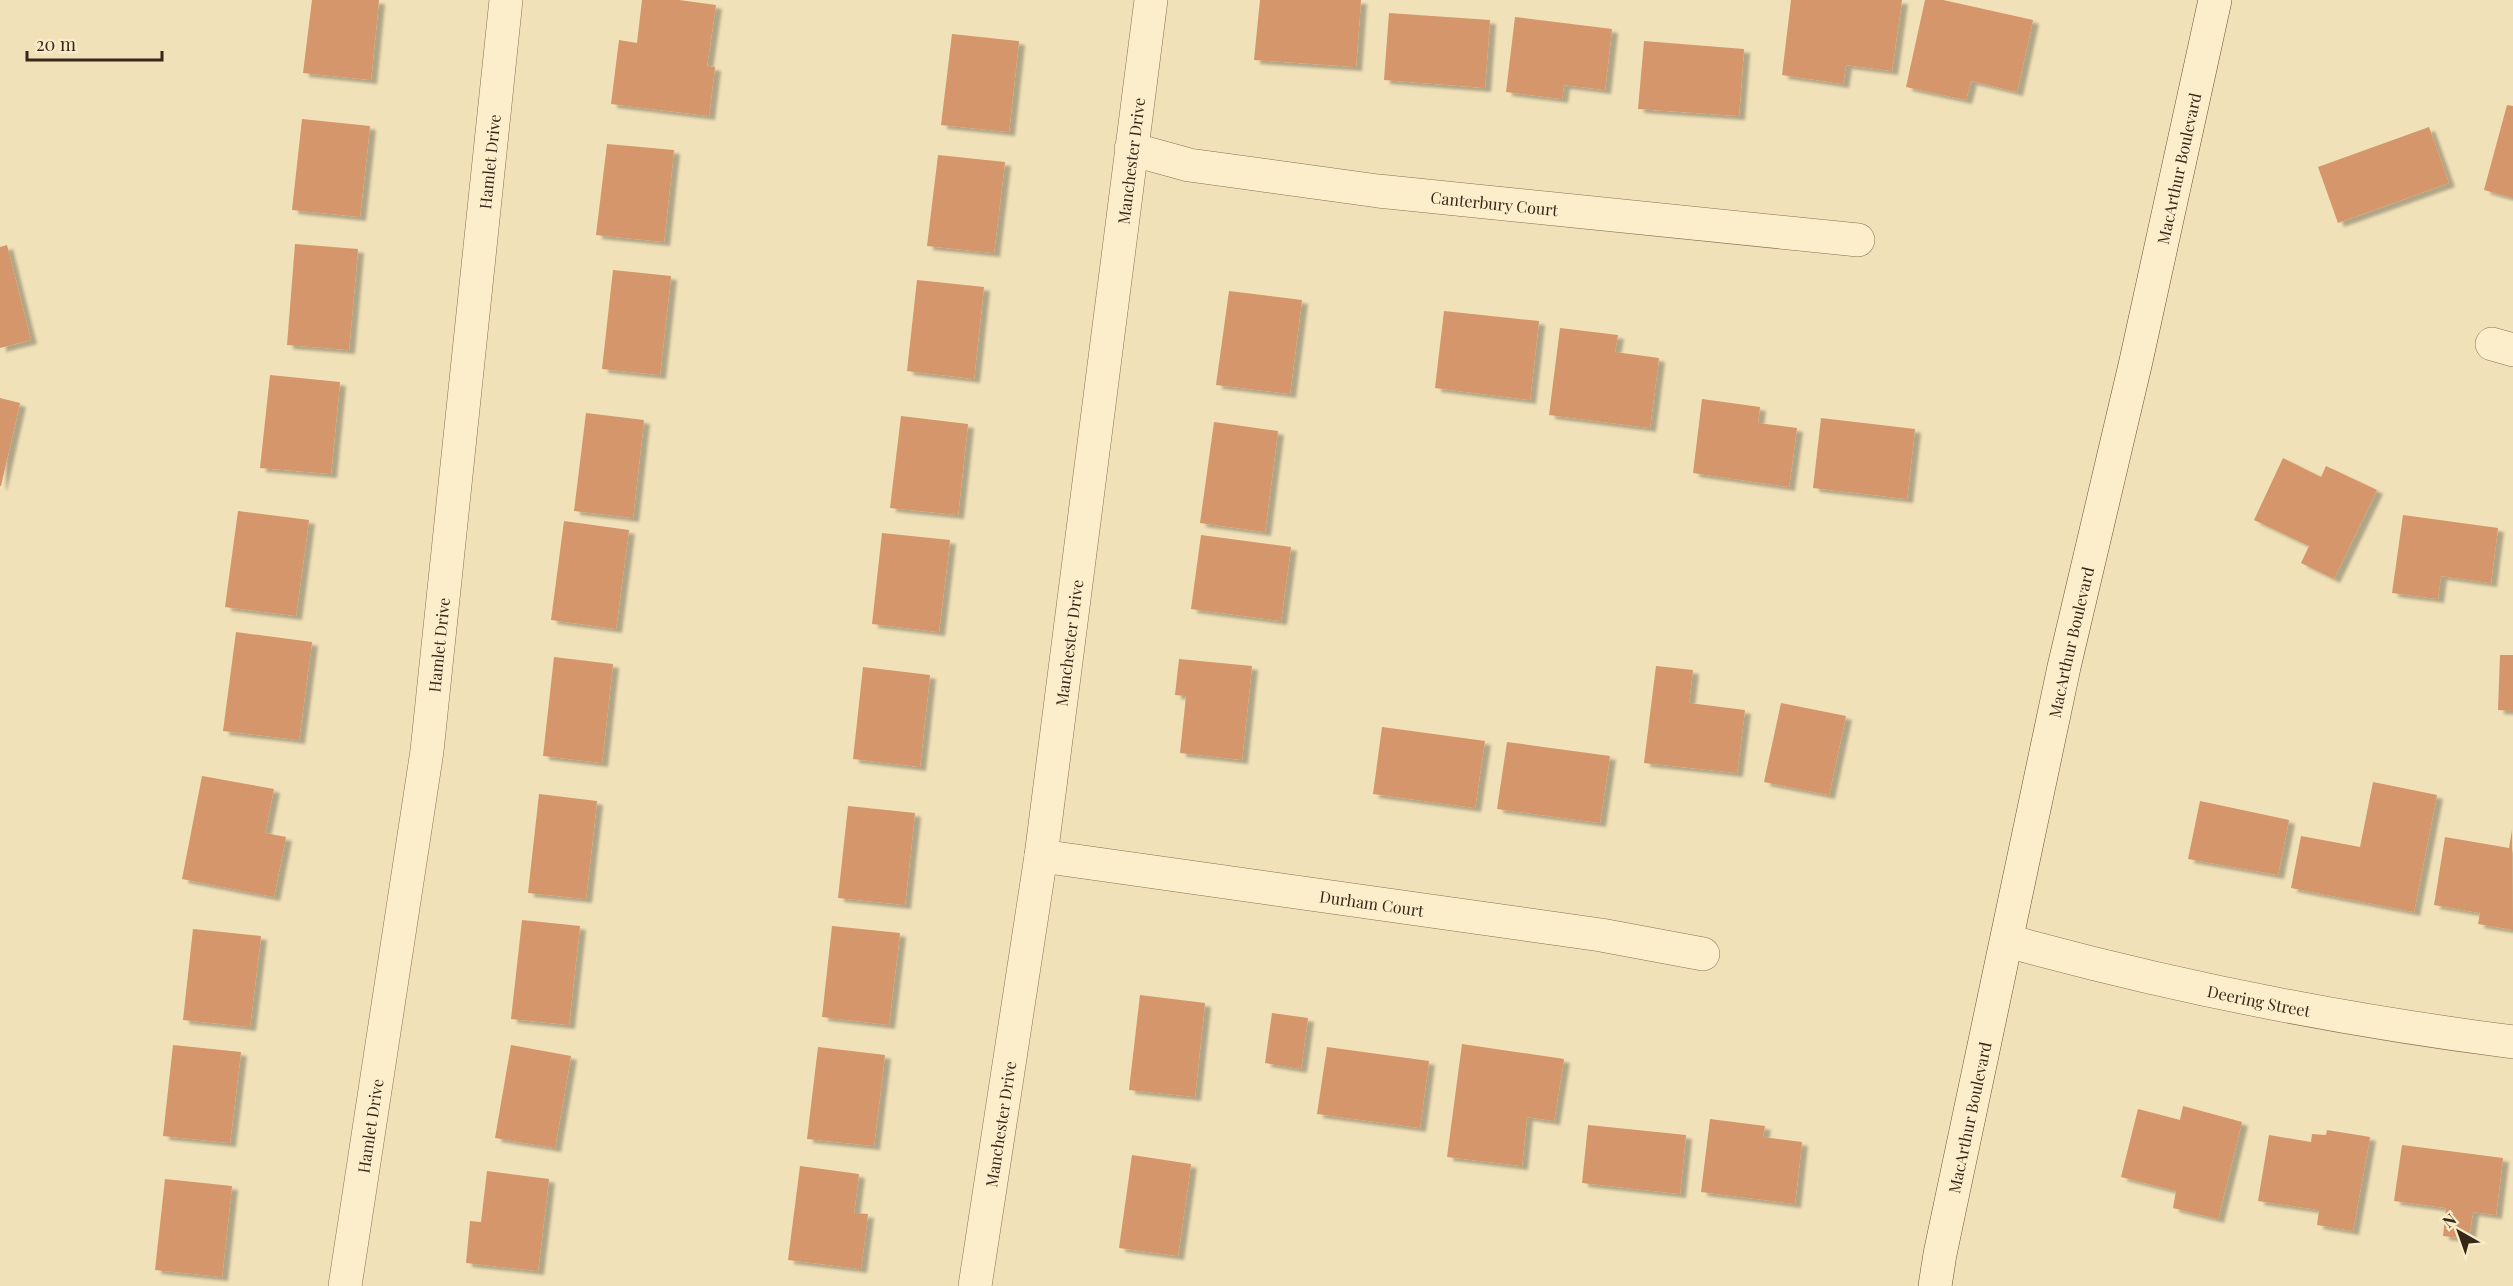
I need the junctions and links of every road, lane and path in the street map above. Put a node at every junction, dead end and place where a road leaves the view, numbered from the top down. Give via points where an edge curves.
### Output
1 (506, 0) edge
2 (1151, 0) edge
3 (2215, 0) edge
4 (1131, 148) junction
5 (1858, 240) dead end
6 (1041, 856) junction
7 (2008, 941) junction
8 (1703, 954) dead end
9 (2513, 1042) edge
10 (345, 1286) edge
11 (975, 1286) edge
12 (1935, 1286) edge

1 - 10 street, Hamlet Drive via 427,751
2 - 4 street, Manchester Drive
3 - 7 street, MacArthur Boulevard via 2064,667
4 - 5 street, Canterbury Court via 1189,165 1378,191
4 - 6 street, Manchester Drive
6 - 8 street, Durham Court via 1601,934
6 - 11 street, Manchester Drive
7 - 9 street, Deering Street via 2208,991 2413,1029
7 - 12 street, MacArthur Boulevard

